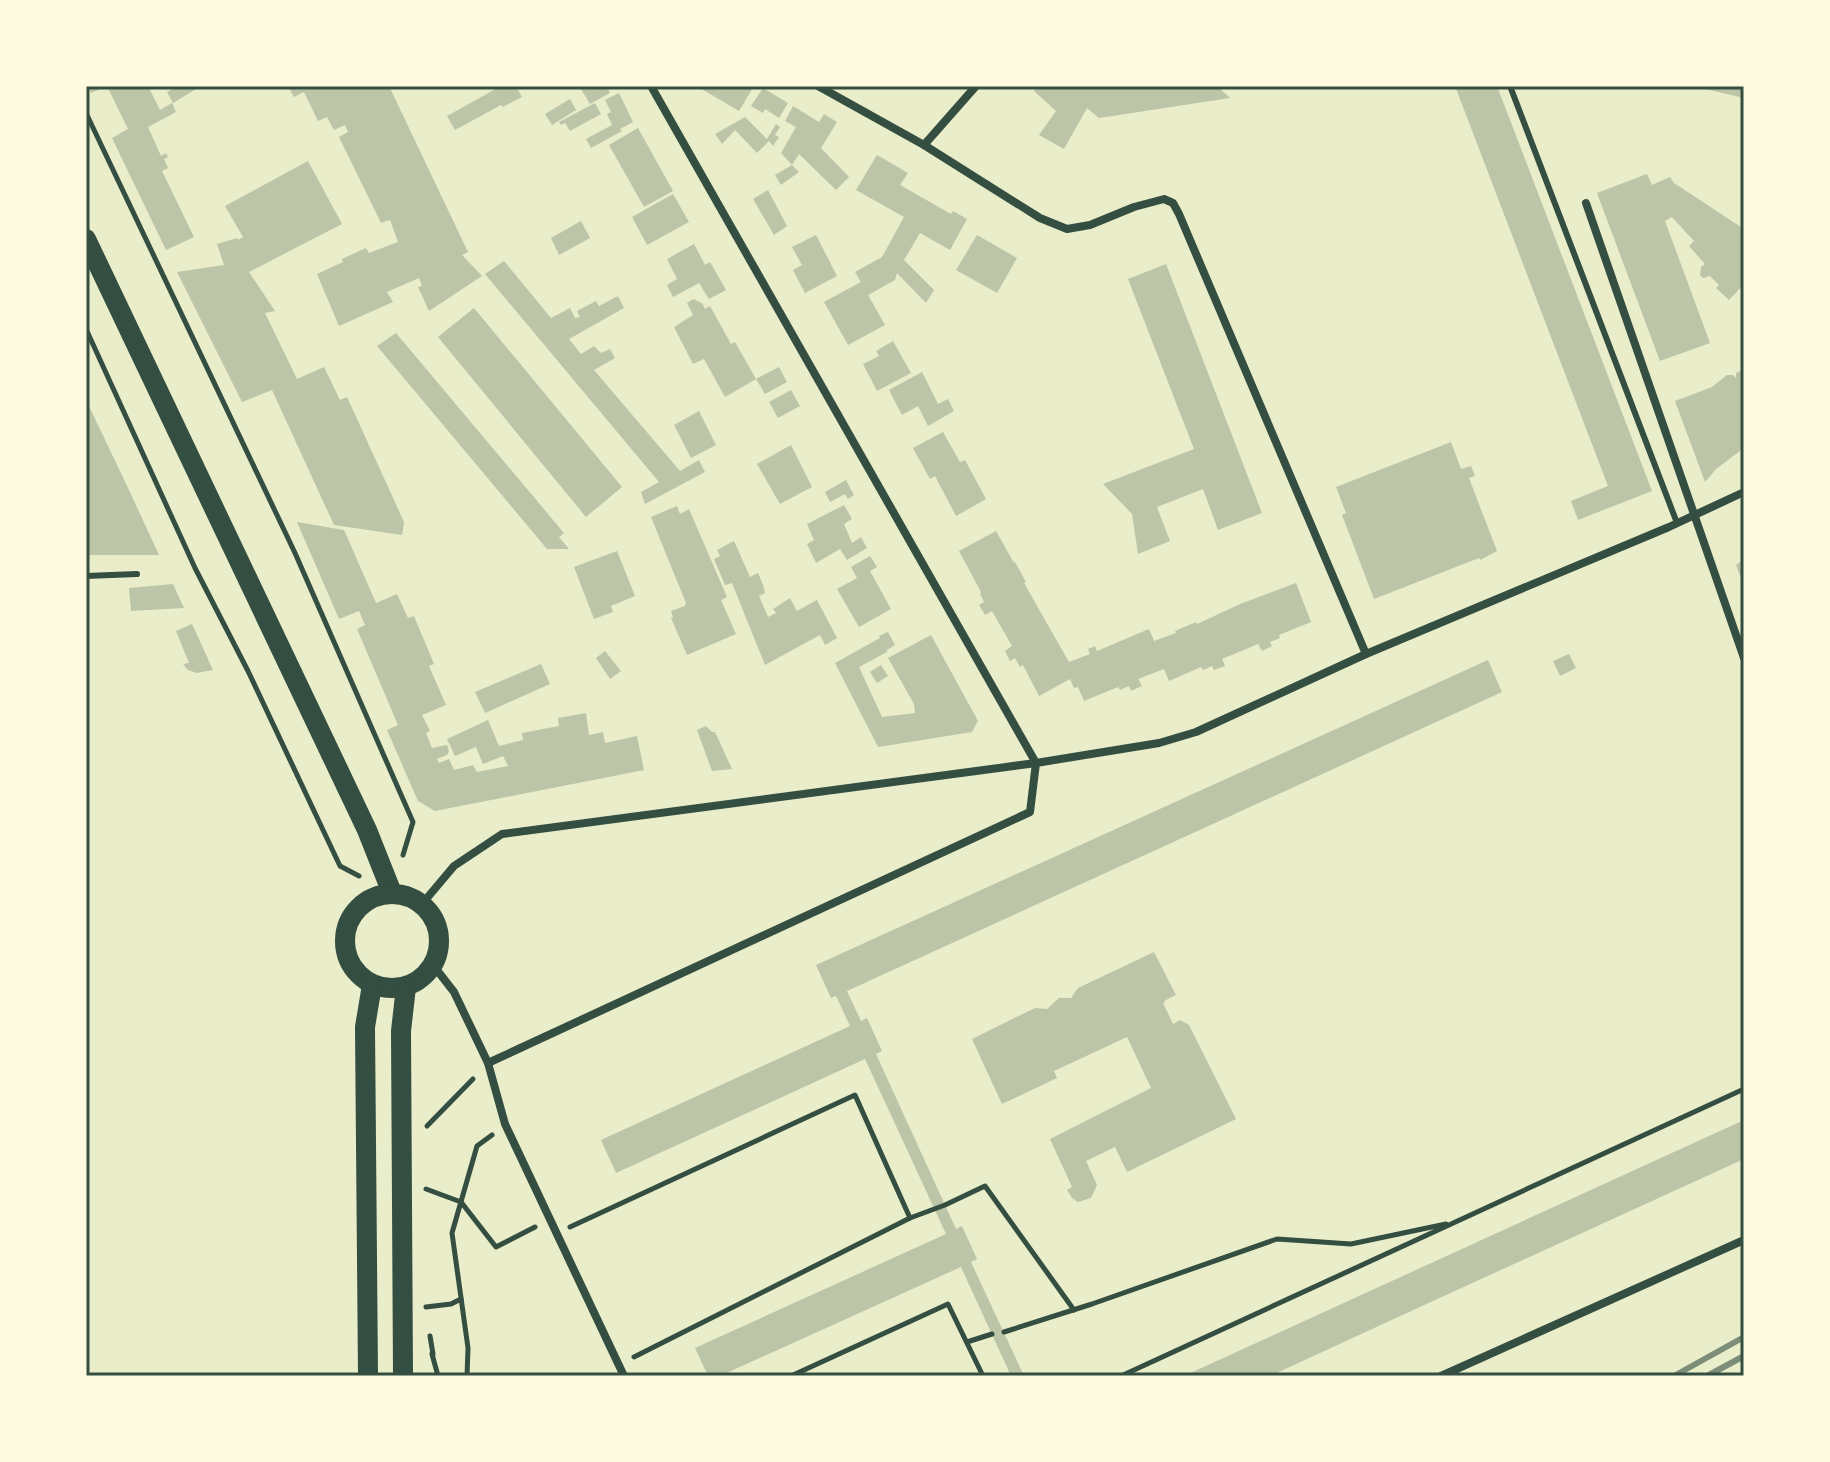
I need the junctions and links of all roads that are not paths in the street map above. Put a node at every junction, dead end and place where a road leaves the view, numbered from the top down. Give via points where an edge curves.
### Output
1 (651, 86) edge
2 (818, 86) edge
3 (976, 86) edge
4 (1510, 86) edge
5 (924, 145) junction
6 (1586, 203) dead end
7 (86, 239) edge
8 (1744, 492) edge
9 (1694, 515) junction
10 (1677, 523) junction
11 (137, 574) dead end
12 (86, 576) edge
13 (1366, 654) junction
14 (1744, 658) edge
15 (1036, 763) junction
16 (392, 893) junction
17 (422, 904) junction
18 (433, 965) junction
19 (372, 985) junction
20 (406, 987) junction
21 (488, 1063) junction
22 (1744, 1240) edge
23 (368, 1376) edge
24 (403, 1376) edge
25 (624, 1376) edge
26 (1441, 1376) edge

1 - 15 street
2 - 5 street
3 - 5 street
4 - 10 lane
5 - 13 street via 1040,218 1067,229 1164,199 1173,203
6 - 9 street
7 - 16 main road via 367,830
8 - 9 street
9 - 10 street
9 - 14 street
10 - 13 street
11 - 12 lane
13 - 15 street via 1196,732
15 - 17 street via 502,834 454,866
15 - 21 street via 1030,812
16 - 17 main road
16 - 19 main road via 362,904 346,931 349,963
17 - 18 main road via 440,939
18 - 20 main road
18 - 21 street via 454,992
19 - 20 main road
19 - 23 main road via 365,1027
20 - 24 main road via 401,1031
21 - 25 street via 505,1124
22 - 26 street

